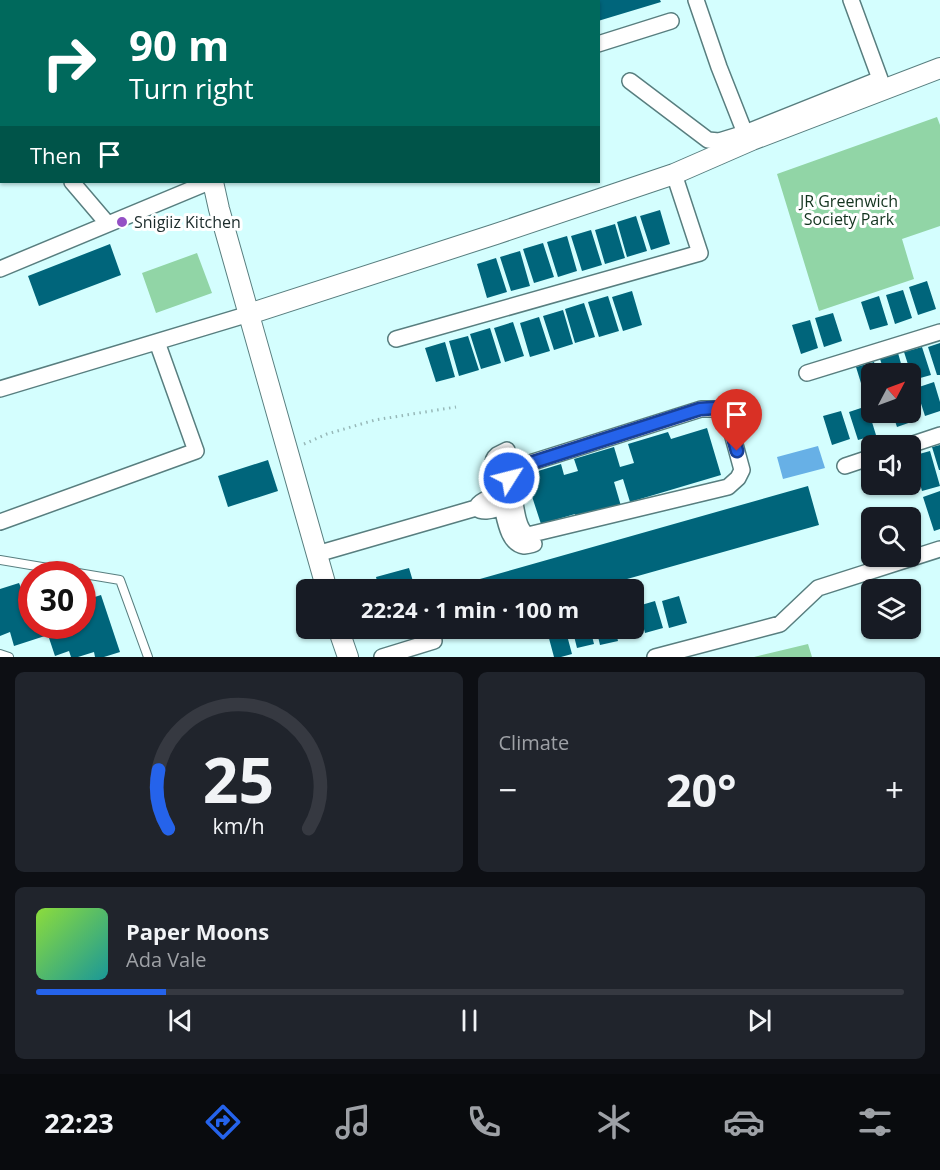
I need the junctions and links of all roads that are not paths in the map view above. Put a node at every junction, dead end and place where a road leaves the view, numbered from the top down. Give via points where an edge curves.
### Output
1 (696, 0) edge
2 (851, 0) edge
3 (671, 21) dead end
4 (600, 43) edge
5 (940, 69) edge
6 (630, 81) dead end
7 (882, 84) junction
8 (745, 132) junction
9 (674, 174) junction
10 (73, 183) edge
11 (208, 183) edge
12 (211, 183) edge
13 (108, 223) junction
14 (0, 269) edge
15 (249, 314) junction
16 (940, 332) edge
17 (396, 339) dead end
18 (157, 342) junction
19 (807, 373) dead end
20 (0, 389) edge
21 (940, 435) edge
22 (921, 442) edge
23 (507, 450) dead end
24 (861, 461) edge
25 (845, 466) dead end
26 (506, 499) junction
27 (0, 522) edge
28 (534, 544) dead end
29 (940, 549) edge
30 (317, 554) junction
31 (0, 560) edge
32 (324, 579) edge
33 (342, 639) edge
34 (434, 641) dead end
35 (0, 654) edge
36 (662, 656) edge
37 (9, 657) edge
38 (148, 657) edge
39 (348, 657) edge
40 (382, 657) edge

1 - 8 street
2 - 7 street
3 - 4 street
5 - 7 street
6 - 8 street via 708,140 719,141
7 - 8 street
7 - 9 street
9 - 15 street
9 - 17 street via 700,253
10 - 13 street
11 - 13 street
12 - 15 street
13 - 14 street
15 - 18 street
15 - 30 street
16 - 19 street
18 - 20 street
18 - 27 street via 196,451
21 - 22 street
23 - 26 street via 493,460 492,471
24 - 25 street
26 - 26 street via 510,470 700,409 715,408 727,415 742,470 728,487 528,535
26 - 28 street via 510,536 524,546
26 - 30 street via 485,512 476,508
29 - 36 street via 818,588 780,624
30 - 32 street
31 - 38 lane via 120,580
33 - 39 street
34 - 40 street
35 - 37 lane

